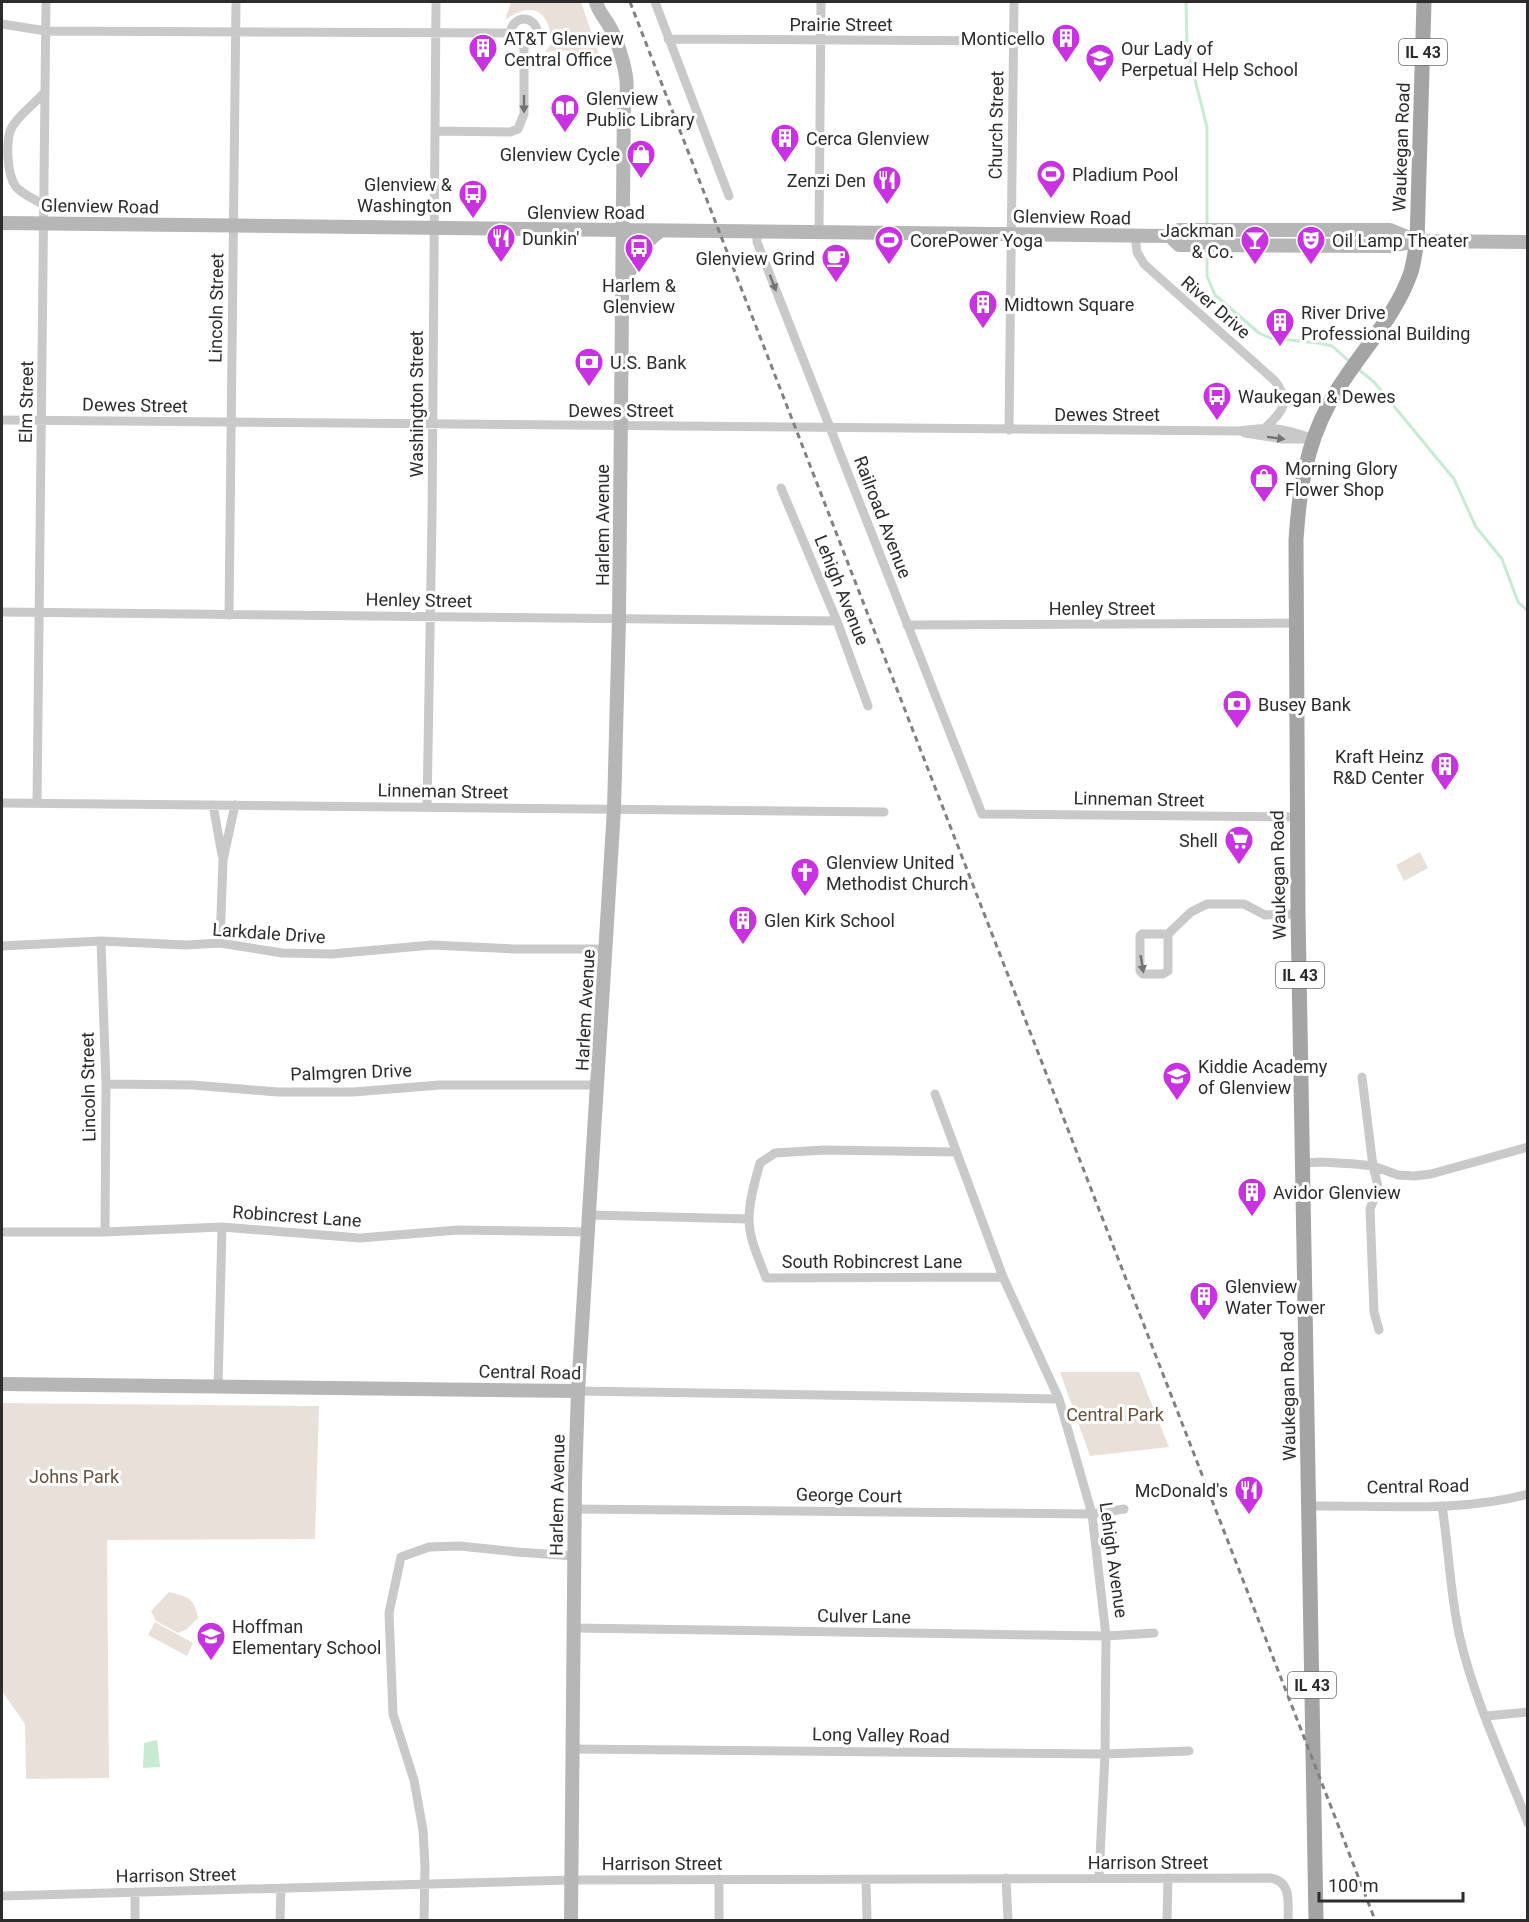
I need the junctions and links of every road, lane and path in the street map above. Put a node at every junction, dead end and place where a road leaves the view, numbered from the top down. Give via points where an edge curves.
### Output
1 (46, 2) edge
2 (236, 2) edge
3 (436, 2) edge
4 (655, 2) edge
5 (821, 2) edge
6 (1014, 2) edge
7 (1425, 2) edge
8 (598, 7) edge
9 (2, 24) edge
10 (45, 31) junction
11 (236, 32) junction
12 (511, 33) junction
13 (436, 34) junction
14 (668, 39) junction
15 (821, 40) junction
16 (1014, 40) junction
17 (524, 45) junction
18 (45, 92) junction
19 (435, 131) junction
20 (729, 196) dead end
21 (44, 205) junction
22 (2, 223) edge
23 (44, 224) junction
24 (234, 226) junction
25 (434, 229) junction
26 (622, 230) junction
27 (660, 231) junction
28 (757, 232) junction
29 (819, 232) junction
30 (1011, 234) junction
31 (1135, 236) junction
32 (1170, 236) junction
33 (1417, 241) junction
34 (1527, 242) edge
35 (622, 291) junction
36 (2, 420) edge
37 (43, 421) junction
38 (230, 423) junction
39 (433, 425) junction
40 (621, 427) junction
41 (1266, 427) junction
42 (831, 429) junction
43 (1009, 430) junction
44 (1239, 431) junction
45 (1314, 439) junction
46 (781, 488) dead end
47 (2, 612) edge
48 (39, 613) junction
49 (229, 615) junction
50 (429, 617) junction
51 (620, 619) junction
52 (837, 621) junction
53 (1297, 623) junction
54 (907, 625) junction
55 (868, 706) dead end
56 (2, 803) edge
57 (37, 803) junction
58 (213, 805) junction
59 (235, 805) junction
60 (427, 807) junction
61 (614, 809) junction
62 (884, 812) dead end
63 (982, 814) joint
64 (1297, 817) junction
65 (223, 860) junction
66 (1298, 914) junction
67 (1168, 934) junction
68 (101, 941) junction
69 (220, 943) junction
70 (2, 946) edge
71 (606, 949) junction
72 (1362, 1077) dead end
73 (106, 1084) junction
74 (598, 1085) junction
75 (935, 1094) dead end
76 (1527, 1148) edge
77 (956, 1152) junction
78 (1304, 1163) junction
79 (1374, 1166) junction
80 (590, 1215) junction
81 (749, 1220) junction
82 (222, 1227) junction
83 (2, 1232) edge
84 (105, 1232) junction
85 (589, 1232) junction
86 (1003, 1276) junction
87 (1379, 1330) dead end
88 (2, 1384) edge
89 (218, 1387) junction
90 (578, 1391) junction
91 (1059, 1399) junction
92 (1527, 1494) edge
93 (1309, 1506) junction
94 (1442, 1506) junction
95 (574, 1509) junction
96 (1124, 1509) dead end
97 (1092, 1514) junction
98 (574, 1556) junction
99 (573, 1628) junction
100 (1154, 1633) dead end
101 (1106, 1636) junction
102 (1527, 1712) edge
103 (1486, 1716) junction
104 (572, 1749) junction
105 (1189, 1751) dead end
106 (1105, 1754) junction
107 (1527, 1823) edge
108 (1006, 1878) junction
109 (1099, 1878) junction
110 (1168, 1878) junction
111 (719, 1879) junction
112 (866, 1879) junction
113 (571, 1880) junction
114 (425, 1884) junction
115 (281, 1888) junction
116 (135, 1892) junction
117 (2, 1896) edge
118 (135, 1920) edge
119 (280, 1920) edge
120 (424, 1920) edge
121 (571, 1920) edge
122 (719, 1920) edge
123 (867, 1920) edge
124 (1008, 1920) edge
125 (1167, 1920) edge
126 (1288, 1920) edge
127 (1316, 1920) edge

1 - 10 street, Elm Street
2 - 11 street, Lincoln Street
3 - 13 street, Washington Street
4 - 14 street
5 - 15 street
6 - 16 street, Church Street
7 - 33 main road, Waukegan Road / IL 43
8 - 26 main road, Harlem Avenue via 599,25 624,100
9 - 10 street
10 - 11 street
10 - 18 street, Elm Street
11 - 13 street
11 - 24 street, Lincoln Street
12 - 13 street
12 - 17 street via 514,40
12 - 17 street via 516,22 532,22 536,36 532,43
13 - 19 street, Washington Street
14 - 15 street, Prairie Street
14 - 20 street
15 - 16 street, Prairie Street
15 - 29 street
16 - 30 street, Church Street
17 -> 19 street via 524,114 518,129
18 - 21 street, Elm Street
18 - 21 street via 12,126 8,139 9,169 16,187
19 - 25 street, Washington Street
21 - 23 street, Elm Street
22 - 23 main road, Glenview Road
23 - 24 main road, Glenview Road
23 - 37 street, Elm Street
24 - 25 main road, Glenview Road
24 - 38 street, Lincoln Street
25 - 26 main road, Glenview Road
25 - 39 street, Washington Street
26 - 27 main road, Glenview Road
26 - 35 main road, Harlem Avenue
27 - 28 main road, Glenview Road
27 - 35 main road via 639,251
28 - 29 main road, Glenview Road
28 -> 42 street, Railroad Avenue via 757,242
29 - 30 main road, Glenview Road
30 - 31 main road, Glenview Road
30 - 43 street, Church Street
31 - 32 main road, Glenview Road
31 - 41 street, River Drive via 1143,264 1283,392 1283,406
32 - 33 main road, Glenview Road via 1179,244 1227,246 1389,246
32 - 33 main road, Glenview Road via 1179,230 1390,230
33 - 34 main road, Glenview Road
33 - 45 main road, Waukegan Road / IL 43 via 1410,273 1390,314 1348,372
35 - 40 main road, Harlem Avenue
36 - 37 street, Dewes Street
37 - 38 street, Dewes Street
37 - 48 street, Elm Street
38 - 39 street, Dewes Street
38 - 49 street, Lincoln Street
39 - 40 street, Dewes Street
39 - 50 street, Washington Street
40 - 42 street, Dewes Street
40 - 51 main road, Harlem Avenue
41 - 44 street, Dewes Street
41 - 45 street, Dewes Street
42 - 43 street, Dewes Street
42 - 54 street, Railroad Avenue
43 - 44 street, Dewes Street
44 -> 45 street, Dewes Street via 1290,440
45 - 53 main road, Waukegan Road / IL 43 via 1299,498
46 - 52 street, Lehigh Avenue
47 - 48 street, Henley Street
48 - 49 street, Henley Street
48 - 57 street, Elm Street
49 - 50 street, Henley Street
50 - 51 street, Henley Street
50 - 60 street, Washington Street
51 - 52 street, Henley Street
51 - 61 main road, Harlem Avenue
52 - 55 street, Lehigh Avenue
53 - 54 street, Henley Street
53 - 64 main road, Waukegan Road / IL 43
54 - 63 street, Railroad Avenue
56 - 57 street, Linneman Street
57 - 58 street, Linneman Street
58 - 59 street, Linneman Street
58 - 65 street
59 - 60 street, Linneman Street
59 - 65 street
60 - 61 street, Linneman Street
61 - 62 street, Linneman Street
61 - 71 main road, Harlem Avenue
63 - 64 street, Linneman Street
64 - 66 main road, Waukegan Road / IL 43
65 - 69 street
66 - 67 street via 1265,915 1244,904 1207,904 1191,912
66 - 78 main road, Waukegan Road / IL 43
67 -> 67 street via 1140,936 1143,974 1168,971
68 - 69 street, Larkdale Drive
68 - 70 street, Larkdale Drive
68 - 73 street, Lincoln Street
69 - 71 street, Larkdale Drive via 282,953 332,954 432,945
71 - 74 main road, Harlem Avenue
72 - 79 street
73 - 74 street, Palmgren Drive via 192,1084 299,1092 440,1085
73 - 84 street, Lincoln Street
74 - 80 main road, Harlem Avenue
75 - 77 street, Lehigh Avenue
76 - 79 street via 1414,1176
77 - 81 street via 775,1153 760,1163
77 - 86 street, Lehigh Avenue
78 - 79 street
78 - 93 main road, Waukegan Road / IL 43
79 - 87 street via 1378,1189 1370,1209 1374,1312
80 - 81 street
80 - 85 main road, Harlem Avenue
81 - 86 street, South Robincrest Lane via 766,1278
82 - 84 street, Robincrest Lane
82 - 85 street, Robincrest Lane via 360,1238 458,1230
82 - 89 street
83 - 84 street, Robincrest Lane
85 - 90 main road, Harlem Avenue
86 - 91 street, Lehigh Avenue
88 - 89 main road, Central Road
89 - 90 main road, Central Road
90 - 91 street, Central Road
90 - 95 main road, Harlem Avenue
91 - 97 street, Lehigh Avenue
92 - 94 street, Central Road
93 - 94 street, Central Road
93 - 127 main road, Waukegan Road / IL 43
94 - 103 street via 1460,1638
95 - 97 street, George Court
95 - 98 main road, Harlem Avenue
96 - 97 street, George Court
97 - 101 street, Lehigh Avenue
98 - 99 main road, Harlem Avenue
98 - 114 street via 460,1546 429,1547 401,1557 389,1613 393,1714 414,1780 423,1830
99 - 101 street, Culver Lane
99 - 104 main road, Harlem Avenue
100 - 101 street, Culver Lane
101 - 106 street, Lehigh Avenue
102 - 103 street
103 - 107 street
104 - 106 street, Long Valley Road
104 - 113 main road, Harlem Avenue
105 - 106 street, Long Valley Road
106 - 109 street, Lehigh Avenue
108 - 109 street, Harrison Street
108 - 112 street, Harrison Street
108 - 124 street
109 - 110 street, Harrison Street
110 - 125 street
110 - 126 street, Harrison Street via 1278,1879 1286,1888
111 - 112 street, Harrison Street
111 - 113 street, Harrison Street
111 - 122 street
112 - 123 street
113 - 114 street, Harrison Street
113 - 121 main road, Harlem Avenue
114 - 115 street, Harrison Street
114 - 120 street
115 - 116 street, Harrison Street
115 - 119 street
116 - 117 street, Harrison Street
116 - 118 street

